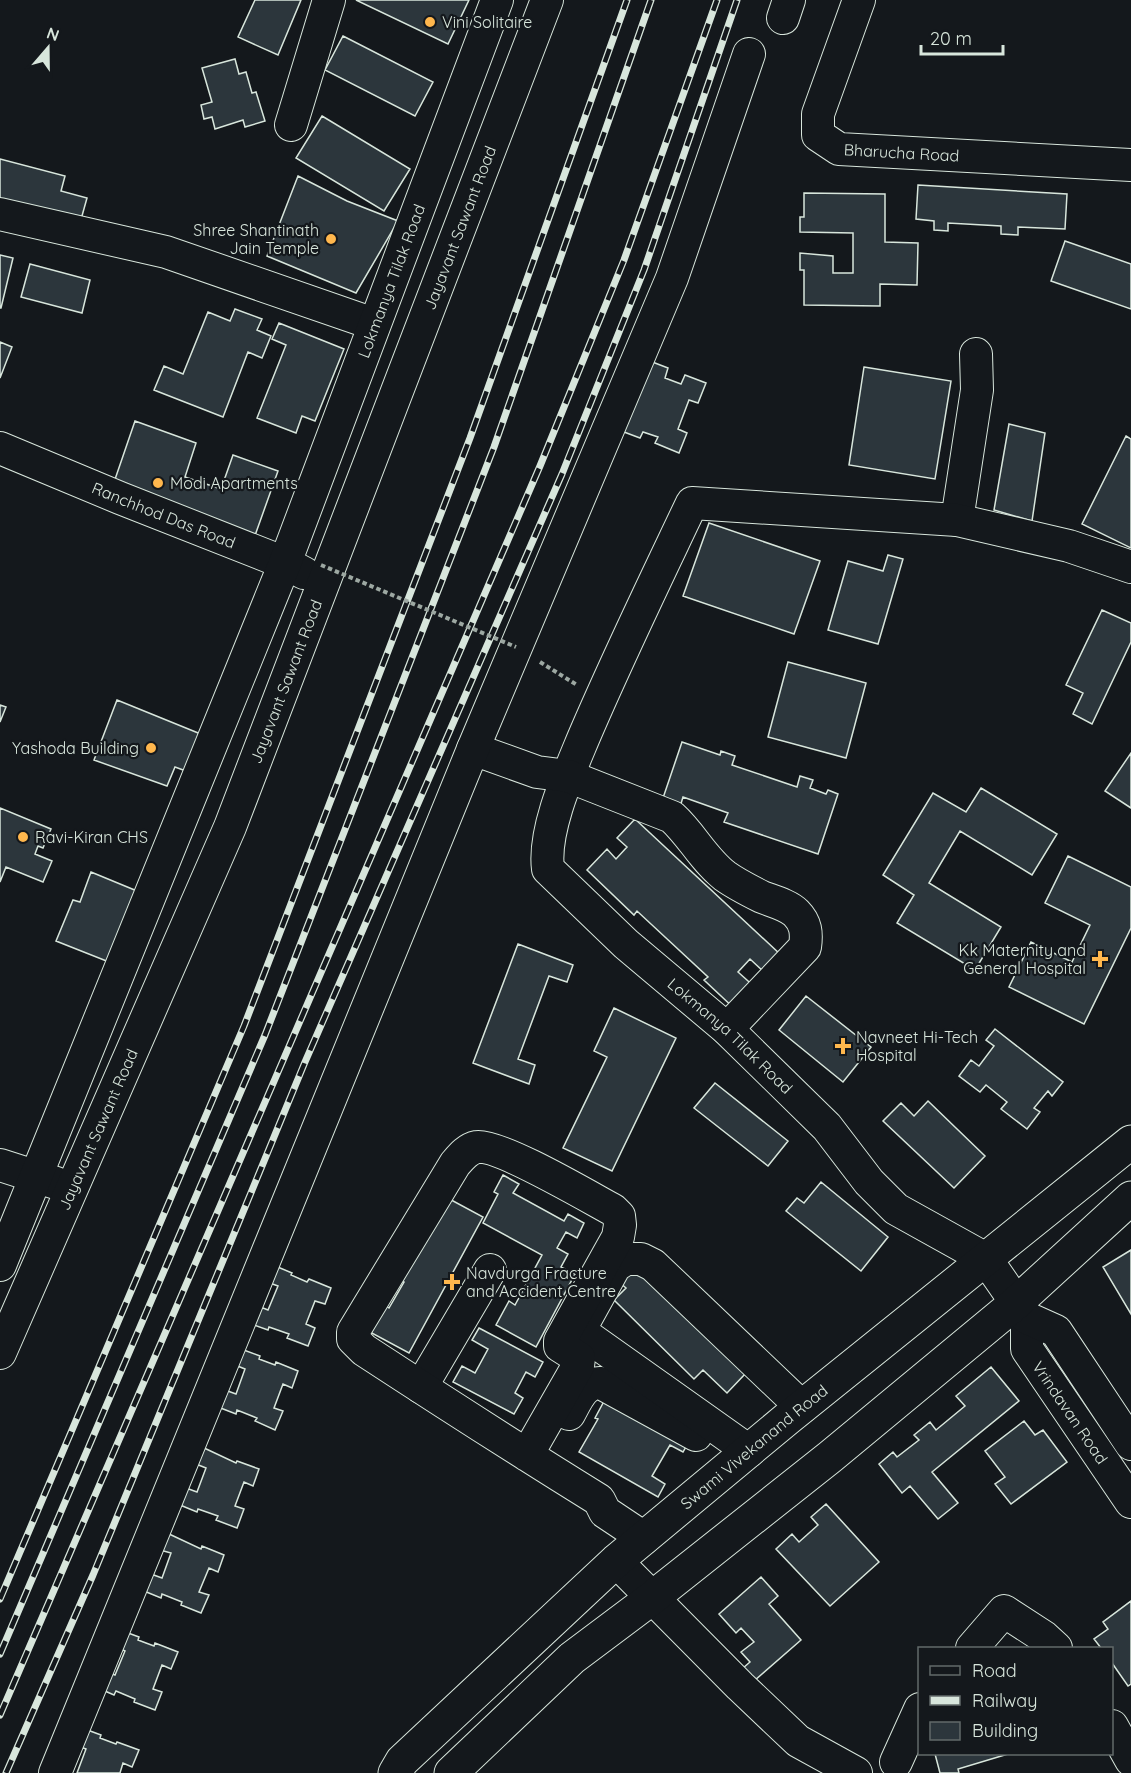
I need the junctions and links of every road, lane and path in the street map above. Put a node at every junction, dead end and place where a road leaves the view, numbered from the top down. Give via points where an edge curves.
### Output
1 (329, 0) edge
2 (496, 0) edge
3 (547, 0) edge
4 (859, 0) edge
5 (749, 54) dead end
6 (291, 125) dead end
7 (1131, 165) edge
8 (0, 214) edge
9 (374, 324) junction
10 (976, 354) dead end
11 (0, 448) edge
12 (957, 520) junction
13 (285, 563) junction
14 (1131, 567) edge
15 (321, 578) junction
16 (526, 653) junction
17 (581, 687) dead end
18 (473, 749) junction
19 (568, 776) junction
20 (727, 1029) junction
21 (1131, 1142) edge
22 (0, 1165) edge
23 (36, 1177) junction
24 (72, 1189) junction
25 (1131, 1198) edge
26 (986, 1259) junction
27 (0, 1265) edge
28 (490, 1270) dead end
29 (9, 1306) edge
30 (1022, 1311) junction
31 (0, 1353) edge
32 (422, 1388) junction
33 (802, 1407) junction
34 (1131, 1444) edge
35 (744, 1455) junction
36 (534, 1460) junction
37 (1131, 1502) edge
38 (651, 1532) junction
39 (616, 1561) junction
40 (652, 1598) junction
41 (973, 1647) edge
42 (1055, 1647) edge
43 (918, 1714) edge
44 (897, 1762) dead end
45 (55, 1773) edge
46 (395, 1773) edge
47 (451, 1773) edge
48 (856, 1773) edge

1 - 6 street
2 - 9 street, Lokmanya Tilak Road
3 - 15 street, Jayavant Sawant Road
4 - 7 street, Bharucha Road via 818,114 818,135 839,149
5 - 16 street via 672,278
8 - 9 street via 166,252
9 - 13 street, Lokmanya Tilak Road
10 - 12 street via 977,390
11 - 13 street, Ranchhod Das Road
12 - 14 street via 1069,546
12 - 19 street, Lokmanya Tilak Road via 692,503 604,689
13 - 15 street, Ranchhod Das Road
13 - 23 street
15 - 16 path, bridge
15 - 24 street, Jayavant Sawant Road via 230,827
16 - 17 path
16 - 18 street
18 - 19 street via 537,772
18 - 45 street
19 - 20 street, Lokmanya Tilak Road via 549,837 548,869 626,944
19 - 20 street via 672,818 725,876 794,911 804,924 806,947
20 - 26 street, Lokmanya Tilak Road via 827,1127 869,1182 896,1209
21 - 26 main road, Swami Vivekanand Road
22 - 23 street
23 - 24 street
23 - 27 street
24 - 29 street, Jayavant Sawant Road
25 - 30 main road
26 - 30 street
26 - 33 main road, Swami Vivekanand Road
28 - 32 street
29 - 31 street, Jayavant Sawant Road
30 - 34 street via 1056,1331
30 - 37 street, Vrindavan Road via 1027,1349
30 - 40 main road
32 - 36 street
32 - 36 street via 357,1344 353,1332 463,1155 475,1148 494,1150 613,1210 619,1216 618,1237 560,1341 560,1346 579,1358 578,1366
33 - 35 main road, Swami Vivekanand Road
33 - 35 street via 652,1265 641,1259 626,1259 615,1266 584,1322 584,1334
35 - 36 street via 593,1382 584,1388
35 - 38 main road, Swami Vivekanand Road
36 - 38 street via 599,1500 605,1512
38 - 39 main road, Swami Vivekanand Road
39 - 40 street
39 - 46 main road, Swami Vivekanand Road via 402,1761
40 - 47 main road via 572,1658
40 - 48 street via 798,1741
41 - 42 street via 1004,1611
43 - 44 street

